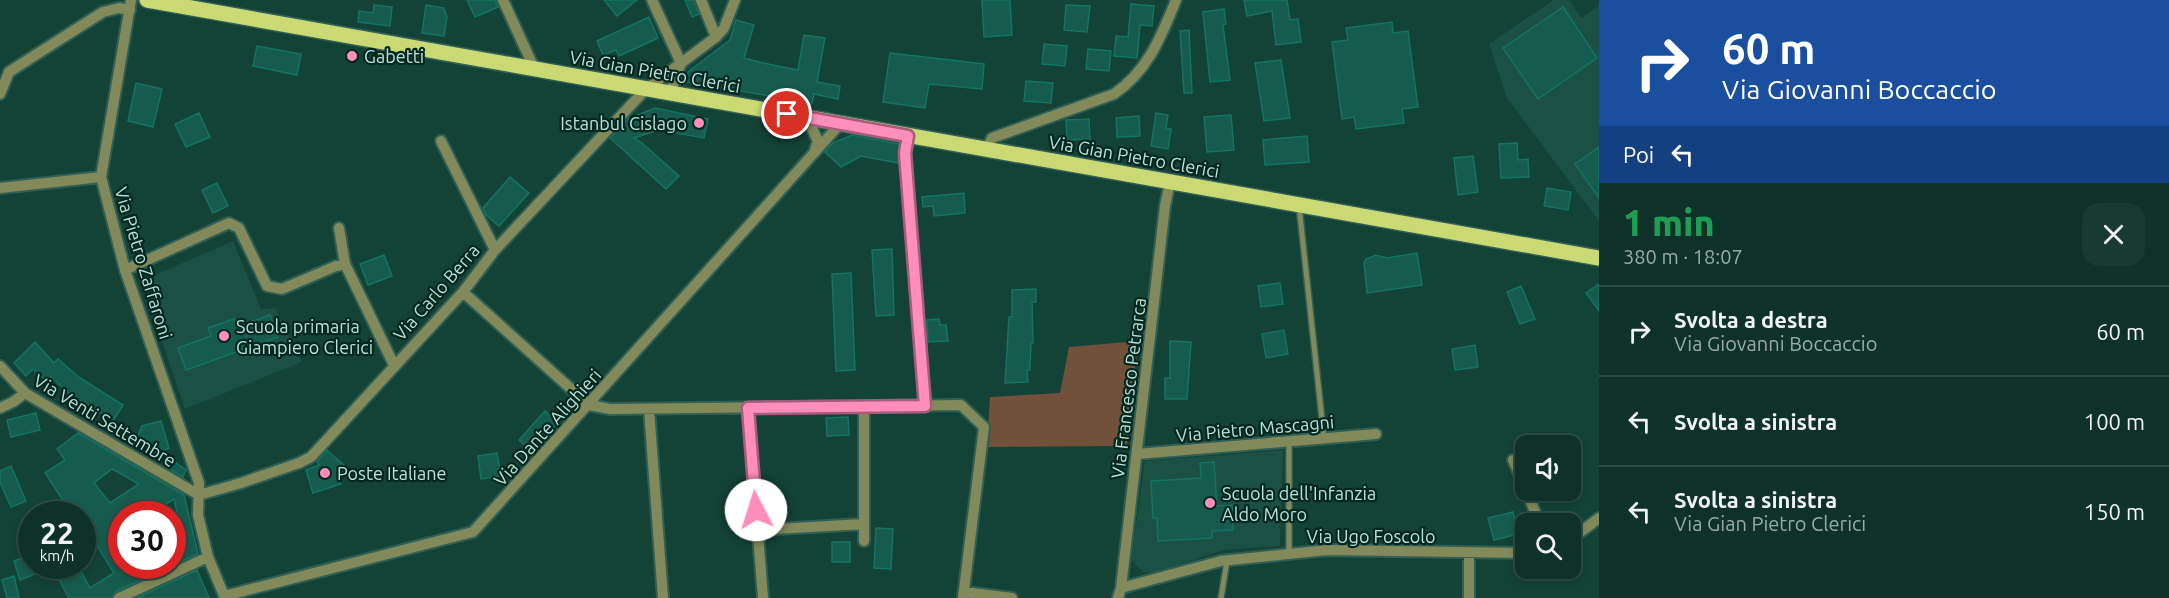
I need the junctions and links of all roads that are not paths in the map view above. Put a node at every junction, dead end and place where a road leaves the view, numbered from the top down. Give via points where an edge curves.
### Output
1 (147, 0) edge
2 (503, 0) edge
3 (652, 0) edge
4 (700, 0) edge
5 (735, 0) edge
6 (1176, 0) edge
7 (130, 5) edge
8 (716, 37) junction
9 (681, 63) junction
10 (535, 70) junction
11 (645, 90) junction
12 (0, 94) edge
13 (670, 94) junction
14 (807, 118) junction
15 (840, 124) junction
16 (908, 136) junction
17 (441, 141) dead end
18 (987, 149) junction
19 (815, 150) junction
20 (101, 177) junction
21 (1170, 182) junction
22 (0, 188) edge
23 (1299, 204) junction
24 (339, 228) dead end
25 (495, 250) junction
26 (1599, 258) edge
27 (345, 264) junction
28 (125, 270) junction
29 (463, 292) junction
30 (394, 365) junction
31 (0, 366) edge
32 (25, 393) junction
33 (589, 405) junction
34 (864, 406) junction
35 (925, 406) junction
36 (0, 408) edge
37 (748, 408) junction
38 (649, 409) junction
39 (1376, 434) dead end
40 (1324, 439) junction
41 (1289, 442) junction
42 (1137, 454) junction
43 (199, 495) junction
44 (1599, 518) edge
45 (864, 524) junction
46 (758, 530) junction
47 (1581, 532) edge
48 (864, 542) dead end
49 (1289, 554) junction
50 (1469, 554) junction
51 (1515, 554) edge
52 (208, 557) junction
53 (1227, 560) junction
54 (1120, 593) edge
55 (963, 595) edge
56 (224, 597) edge
57 (119, 598) edge
58 (663, 598) edge
59 (763, 598) edge
60 (1012, 598) edge
61 (1221, 598) edge
62 (1470, 598) edge

1 - 10 main road, Via Gian Pietro Clerici
2 - 10 street
3 - 9 street
4 - 8 street
5 - 8 street via 724,28
6 - 18 street via 1157,44 1129,84 1114,94 992,138
7 - 12 street via 103,12 9,72
7 - 20 street, Via Pietro Zaffaroni
8 - 9 street, Via Carlo Berra
9 - 11 street, Via Carlo Berra
9 - 13 street
10 - 11 main road, Via Gian Pietro Clerici
11 - 13 main road, Via Gian Pietro Clerici
11 - 25 street, Via Carlo Berra
13 - 14 main road, Via Gian Pietro Clerici
14 - 15 main road, Via Gian Pietro Clerici
14 - 19 street via 818,141
15 - 16 main road, Via Gian Pietro Clerici
15 - 19 street, Via Dante Alighieri
16 - 18 main road, Via Gian Pietro Clerici
16 - 35 street via 905,153
17 - 25 street
18 - 21 main road, Via Gian Pietro Clerici
19 - 33 street, Via Dante Alighieri
20 - 22 street
20 - 28 street, Via Pietro Zaffaroni
21 - 23 main road, Via Gian Pietro Clerici
21 - 42 street, Via Francesco Petrarca
23 - 26 main road, Via Gian Pietro Clerici
23 - 40 lane
24 - 27 street
25 - 29 street, Via Carlo Berra
27 - 28 street via 282,288 267,286 239,228 229,223
27 - 30 street
28 - 43 street, Via Pietro Zaffaroni via 200,483
29 - 30 street, Via Carlo Berra
29 - 33 street
30 - 43 street, Via Carlo Berra via 311,457
31 - 32 street, Via Venti Settembre
32 - 36 street
32 - 43 street, Via Venti Settembre
33 - 38 street
33 - 56 street, Via Dante Alighieri via 473,532
34 - 35 street
34 - 37 street
34 - 45 street
35 - 55 street via 961,405 984,428
37 - 38 street
37 - 46 street
38 - 58 street
39 - 40 street, Via Pietro Mascagni
40 - 41 street, Via Pietro Mascagni
41 - 42 street, Via Pietro Mascagni
41 - 49 lane, Via Ugo Foscolo
42 - 54 street, Via Francesco Petrarca
43 - 52 street, Via Pietro Zaffaroni via 198,515
44 - 47 street
45 - 46 street
45 - 48 street
46 - 59 street
49 - 50 street, Via Ugo Foscolo via 1328,550
49 - 53 street, Via Ugo Foscolo
50 - 51 street, Via Ugo Foscolo
50 - 62 street
52 - 56 street, Via Pietro Zaffaroni
52 - 57 street
53 - 54 street, Via Ugo Foscolo
53 - 61 lane
55 - 60 street

